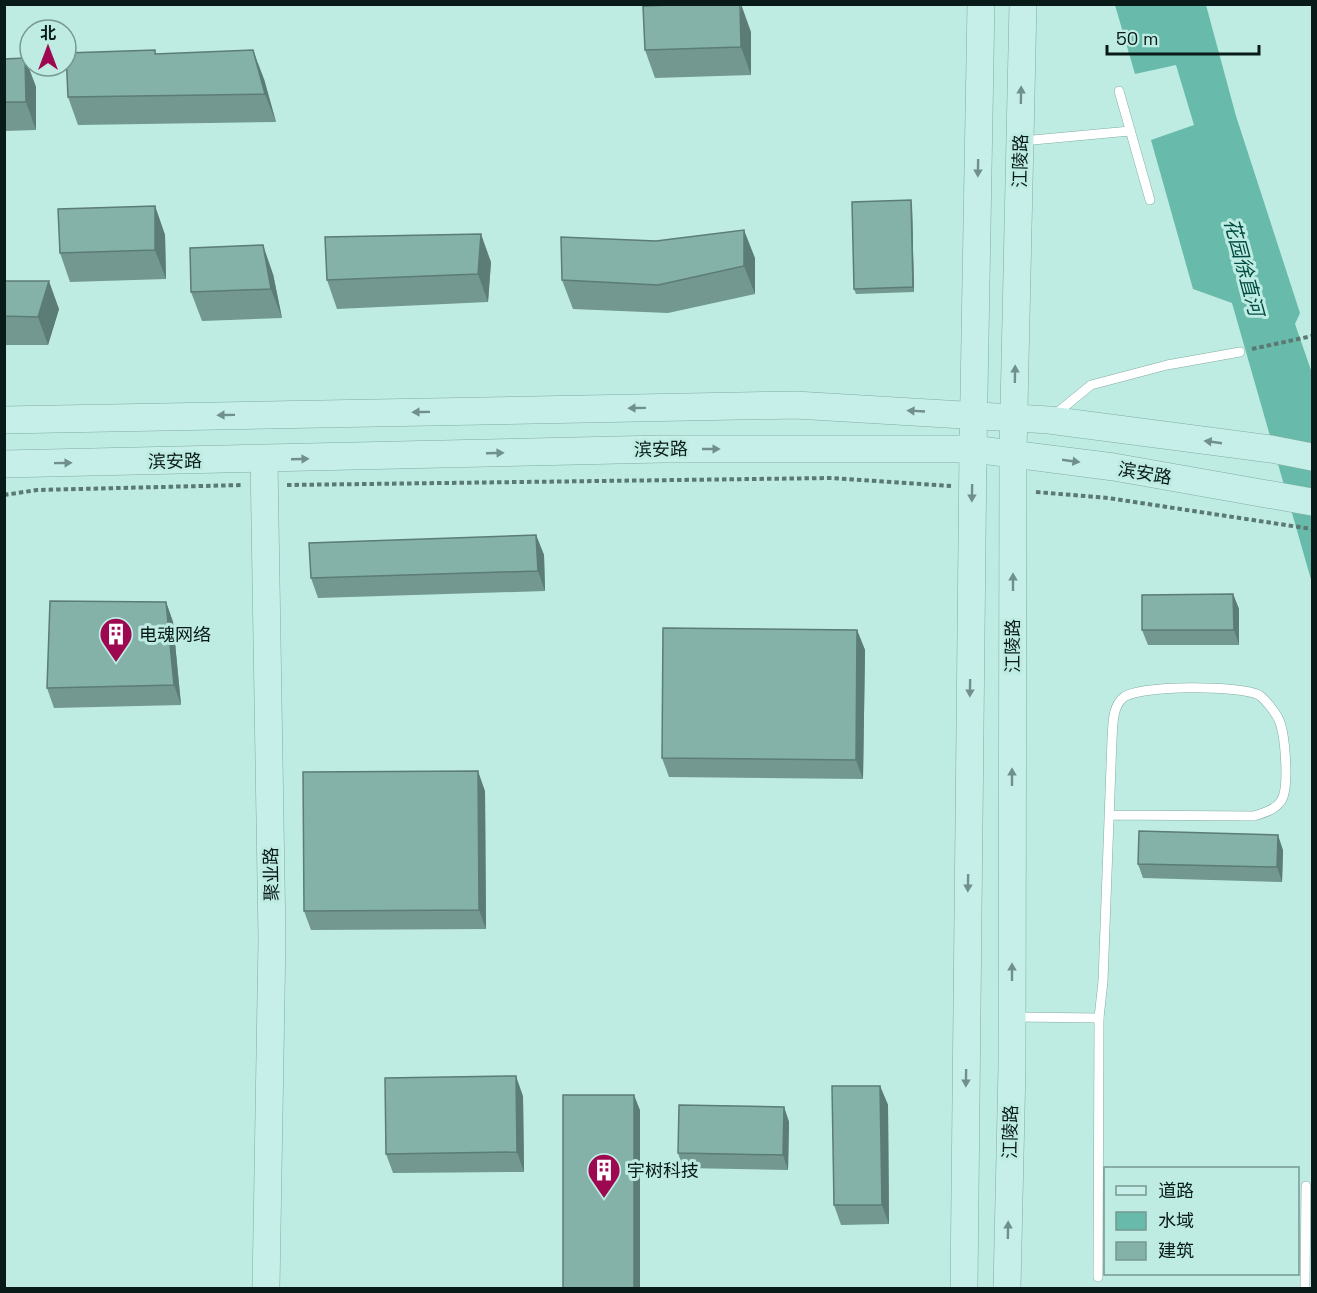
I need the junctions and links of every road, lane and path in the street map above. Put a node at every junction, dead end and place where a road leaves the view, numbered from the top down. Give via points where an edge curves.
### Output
1 (981, 4) edge
2 (1023, 4) edge
3 (1119, 91) dead end
4 (1130, 130) junction
5 (1020, 142) junction
6 (1150, 200) dead end
7 (1312, 336) edge
8 (1240, 351) joint
9 (974, 414) junction
10 (1014, 417) junction
11 (4, 420) edge
12 (1049, 420) junction
13 (972, 449) junction
14 (1013, 453) junction
15 (1312, 457) edge
16 (4, 464) edge
17 (264, 472) junction
18 (972, 488) junction
19 (1013, 490) junction
20 (4, 495) edge
21 (1312, 502) edge
22 (1312, 529) edge
23 (1109, 815) junction
24 (1012, 1017) junction
25 (1099, 1018) junction
26 (1306, 1186) dead end
27 (1098, 1278) dead end
28 (266, 1288) edge
29 (964, 1288) edge
30 (1006, 1288) edge
31 (1305, 1288) edge

1 -> 9 main road
5 -> 2 main road, 江陵路
3 - 4 lane
4 - 5 lane
4 - 6 lane
10 -> 5 main road, 江陵路
7 - 8 path
8 - 12 lane via 1091,385
9 - 10 main road
9 -> 11 main road via 795,405
9 - 13 main road
10 - 12 main road
10 - 14 main road, 江陵路
15 -> 12 main road
13 - 14 main road, 滨安路
17 -> 13 main road, 滨安路 via 662,449
13 - 18 main road
14 - 19 main road, 江陵路
14 -> 21 main road, 滨安路
16 -> 17 main road, 滨安路
17 - 18 path via 832,478
17 - 20 path
17 - 28 main road, 聚业路 via 272,939
18 -> 29 main road
19 - 22 path via 1108,498
24 -> 19 main road, 江陵路
23 - 23 lane via 1254,816 1270,811 1281,801 1287,779 1280,720 1260,696 1244,689 1144,689 1124,697 1115,709
23 - 25 lane
24 - 25 lane
30 -> 24 main road, 江陵路
25 - 27 lane
26 - 31 lane

